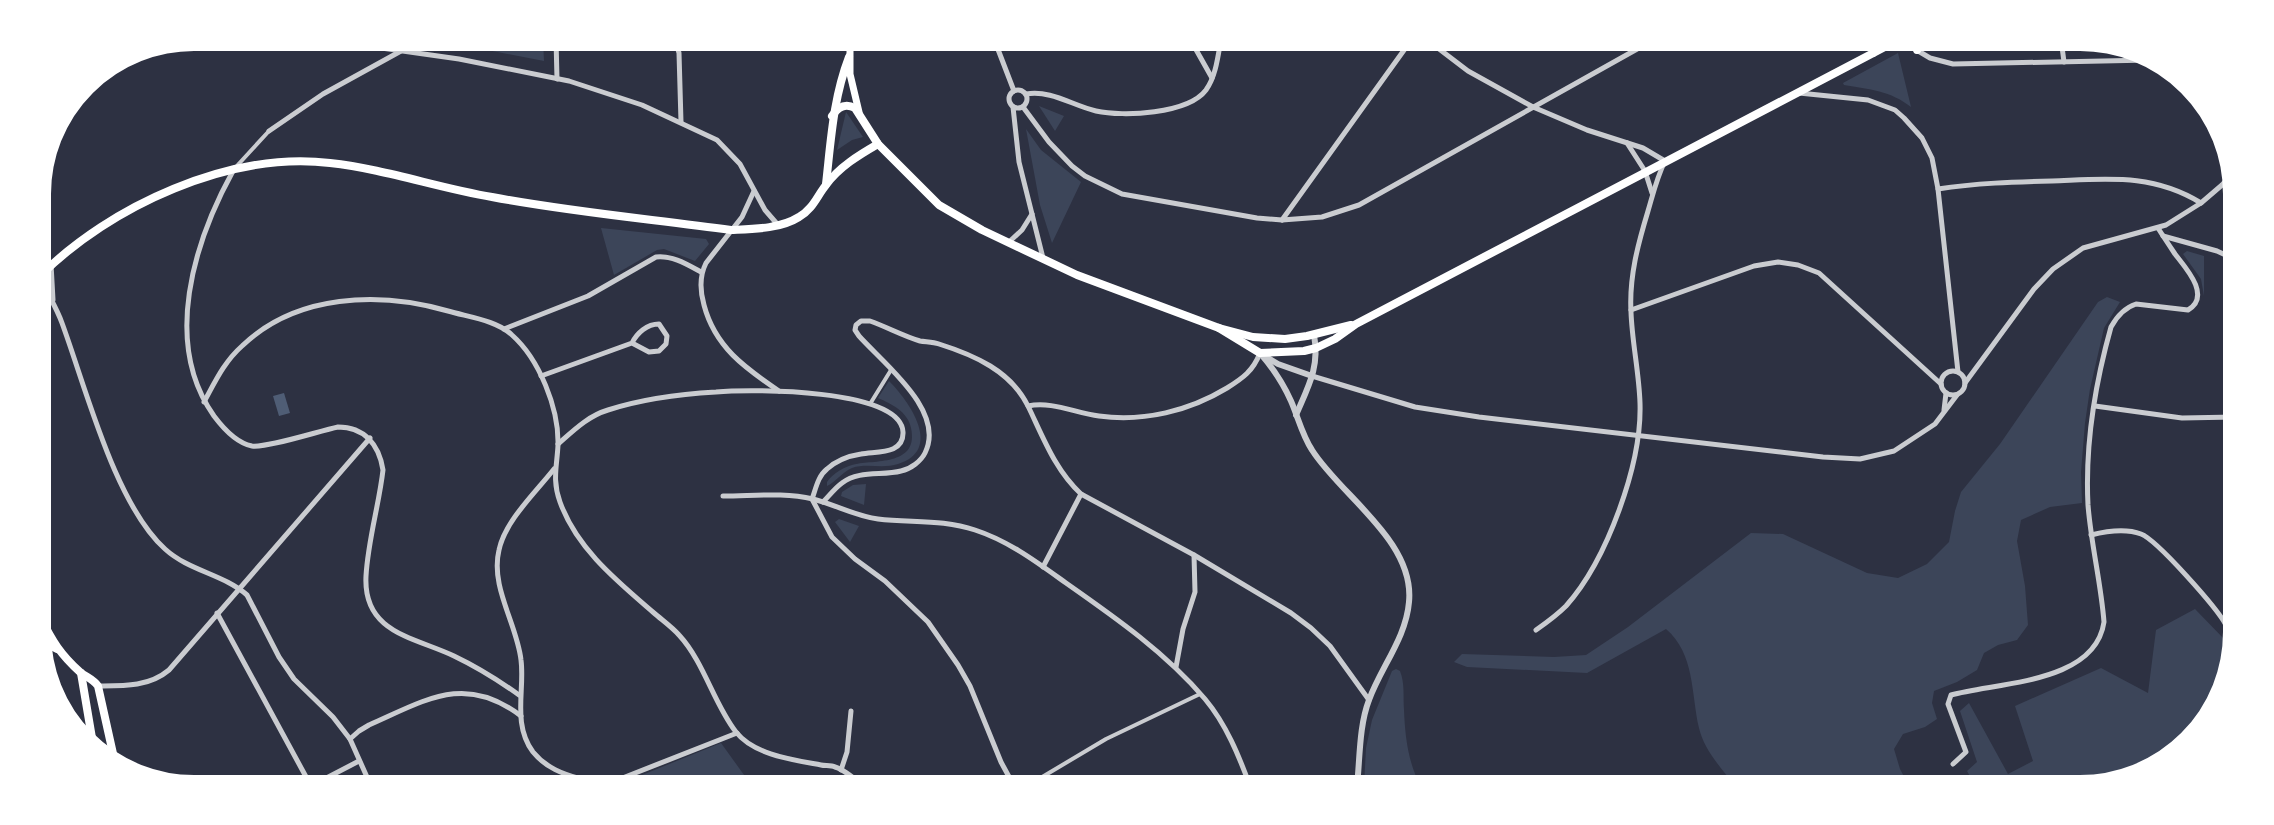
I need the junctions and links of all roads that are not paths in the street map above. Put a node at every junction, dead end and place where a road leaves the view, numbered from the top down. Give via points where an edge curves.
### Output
1 (381, 48) edge
2 (556, 48) edge
3 (677, 48) edge
4 (850, 48) edge
5 (997, 48) edge
6 (1195, 48) edge
7 (1219, 48) edge
8 (1406, 48) edge
9 (1438, 48) edge
10 (1639, 48) edge
11 (1874, 48) edge
12 (1881, 48) edge
13 (1915, 48) edge
14 (2062, 48) edge
15 (1918, 50) joint
16 (402, 51) junction
17 (1873, 52) junction
18 (849, 57) junction
19 (2139, 60) edge
20 (2064, 62) junction
21 (1212, 78) junction
22 (557, 79) junction
23 (1014, 91) junction
24 (1796, 92) junction
25 (1026, 94) junction
26 (1013, 107) junction
27 (1024, 107) junction
28 (1533, 107) junction
29 (859, 112) junction
30 (832, 116) junction
31 (681, 122) junction
32 (269, 131) joint
33 (1627, 143) junction
34 (878, 144) junction
35 (829, 158) junction
36 (1665, 161) junction
37 (843, 168) junction
38 (233, 171) junction
39 (1645, 171) junction
40 (2225, 181) edge
41 (826, 185) junction
42 (1938, 189) junction
43 (754, 191) junction
44 (1652, 193) junction
45 (2201, 203) junction
46 (1032, 214) junction
47 (1282, 220) junction
48 (778, 225) junction
49 (2158, 228) junction
50 (731, 230) junction
51 (2163, 236) junction
52 (1008, 242) junction
53 (2226, 255) edge
54 (1043, 258) junction
55 (51, 264) junction
56 (48, 267) edge
57 (701, 272) junction
58 (48, 291) edge
59 (53, 300) junction
60 (1631, 310) junction
61 (1356, 324) junction
62 (1219, 328) junction
63 (504, 329) junction
64 (1311, 336) junction
65 (632, 343) junction
66 (1316, 348) junction
67 (1260, 353) junction
68 (892, 370) junction
69 (1927, 371) junction
70 (1955, 371) junction
71 (1972, 372) junction
72 (541, 376) junction
73 (1312, 376) junction
74 (1943, 376) junction
75 (1963, 376) junction
76 (1965, 383) junction
77 (1941, 384) junction
78 (780, 391) junction
79 (1946, 393) junction
80 (1957, 395) junction
81 (204, 402) junction
82 (870, 404) junction
83 (1028, 406) junction
84 (2095, 406) junction
85 (1944, 412) junction
86 (1296, 415) junction
87 (2226, 417) edge
88 (1638, 435) junction
89 (370, 438) junction
90 (558, 444) junction
91 (554, 469) junction
92 (1081, 494) junction
93 (723, 496) dead end
94 (812, 499) junction
95 (823, 502) junction
96 (2091, 535) junction
97 (1194, 556) junction
98 (1043, 567) junction
99 (239, 587) junction
100 (217, 613) junction
101 (2226, 625) dead end
102 (48, 630) edge
103 (1536, 630) dead end
104 (49, 645) edge
105 (57, 649) junction
106 (1176, 667) junction
107 (81, 673) junction
108 (98, 686) junction
109 (1200, 694) junction
110 (519, 695) junction
111 (1369, 700) junction
112 (851, 711) dead end
113 (521, 716) junction
114 (737, 732) junction
115 (92, 736) edge
116 (350, 739) junction
117 (113, 754) edge
118 (359, 761) junction
119 (1953, 764) dead end
120 (841, 770) junction
121 (1246, 777) edge
122 (1359, 777) edge
123 (307, 778) edge
124 (326, 778) edge
125 (367, 778) edge
126 (575, 778) edge
127 (623, 778) edge
128 (852, 778) edge
129 (1009, 778) edge
130 (1041, 778) edge

1 - 16 street
2 - 22 street
3 - 31 street
4 - 18 main road
5 - 23 street
6 - 21 street
7 - 21 street
8 - 47 street
9 - 28 street via 1468,71
10 - 28 street
11 - 17 main road
12 - 17 main road
13 - 15 street
14 - 20 street
15 - 20 street via 1930,58 1952,64
16 - 22 street
16 - 32 street via 323,94
17 - 24 main road
18 - 29 main road
18 - 30 main road
19 - 20 street
21 - 25 street via 1199,97 1167,109 1139,114 1101,112 1049,94
22 - 31 street via 642,105
23 - 25 street via 1022,90
23 - 26 street via 1009,97
24 - 36 main road
24 - 42 street via 1868,100 1895,110 1925,145 1932,158
25 - 27 street
26 - 27 street
26 - 46 street via 1019,162
27 - 47 street via 1048,142 1072,166 1084,176 1122,194
28 - 33 street
28 - 47 street via 1359,205 1322,217
29 - 30 main road via 850,105 839,108
29 - 34 main road
30 - 35 main road
31 - 43 street via 725,147 740,164
32 - 38 street
33 - 36 street via 1648,150
33 - 39 street
34 - 37 main road
34 - 52 main road via 939,205
35 - 37 main road
35 - 41 main road
36 - 39 main road
36 - 44 street
37 - 41 main road
38 - 50 main road via 266,163 329,163 490,197 593,214
38 - 55 main road via 199,179 134,208 98,229
38 - 81 street via 206,232 187,303 189,358
39 - 44 street
39 - 61 main road
40 - 45 street
41 - 48 main road via 819,198 800,217
42 - 45 street via 2011,182 2130,179 2162,185
42 - 70 street
43 - 48 street
43 - 50 street
44 - 60 street via 1633,272
45 - 49 street
46 - 52 street via 1022,230
46 - 54 street
48 - 50 main road
49 - 51 street
49 - 71 street via 2083,248 2053,269 2034,289
50 - 57 street
51 - 53 street
51 - 84 street via 2192,276 2197,289 2196,304 2185,310 2136,304 2115,319
52 - 54 main road
54 - 62 main road via 1077,275
55 - 56 main road
55 - 59 street
57 - 63 street via 664,256 656,257 588,296
57 - 78 street via 703,301 715,334 731,355
58 - 59 street
59 - 99 street via 107,448 140,519 153,537 177,559
60 - 69 street via 1754,266 1778,262 1798,265 1819,273
60 - 88 street via 1640,403
61 - 64 main road
61 - 66 main road
62 - 64 main road via 1268,339
62 - 67 main road
63 - 72 street via 524,348
63 - 81 street via 435,307 404,302 362,299 324,303 278,319 254,335 222,369
64 - 66 street
64 - 67 main road via 1271,344
65 - 65 street via 649,352 659,352 666,344 667,336 659,324 651,324
65 - 72 street
66 - 67 main road
66 - 73 street via 1316,366
67 - 73 street via 1278,364
67 - 83 street via 1246,375 1212,397 1176,411 1128,418 1098,416 1043,404
67 - 86 street via 1281,380
68 - 82 street
68 - 83 street via 859,336 854,327 858,323 870,321 984,362 1010,382
68 - 95 street via 904,382 927,418 930,433 926,450 917,462 903,471 864,474 847,479
69 - 74 street
69 - 77 street
70 - 74 street
70 - 75 street
71 - 75 street
71 - 76 street
72 - 90 street via 552,407
73 - 86 street
73 - 88 street via 1415,407
74 - 77 street
75 - 76 street
76 - 80 street
77 - 79 street
78 - 82 street
78 - 90 street via 688,395 610,410 590,417
79 - 80 street
79 - 85 street
80 - 85 street
81 - 89 street via 230,434 253,446 338,427 360,430
82 - 94 street via 894,415 902,424 903,439 888,451 852,456 834,464 821,474
83 - 92 street via 1052,456
84 - 87 street via 2182,418
84 - 96 street via 2088,471
85 - 88 street via 1935,424 1894,451 1860,459
86 - 111 street via 1310,448 1391,542 1409,584 1407,616
88 - 103 street via 1629,480 1605,543 1567,605
89 - 99 street
89 - 110 street via 384,470 366,576 369,599 375,613 391,630 474,665
90 - 91 street
91 - 110 street via 508,526 498,551 498,577 521,657
91 - 114 street via 559,501 578,538 616,580 678,633
92 - 97 street
92 - 98 street
93 - 94 street via 781,495
94 - 95 street
94 - 129 street via 832,537 928,622 970,686
95 - 98 street via 862,516 973,529 1002,541
96 - 101 street via 2127,531 2148,538 2209,602
96 - 119 street via 2104,622 2094,647 2077,662 2049,674 1991,689 1951,695 1948,704 1966,752
97 - 106 street via 1195,592 1182,629
97 - 111 street via 1311,628 1330,646
98 - 106 street
99 - 100 street
99 - 116 street via 254,605 294,679 333,717
100 - 108 street via 159,678 135,686
100 - 123 street
102 - 105 main road
104 - 105 main road
105 - 107 main road
106 - 109 street
107 - 108 main road
107 - 115 main road
108 - 117 main road
109 - 121 street via 1226,730
109 - 130 street via 1106,739
110 - 113 street
111 - 122 street
112 - 120 street via 847,752
113 - 116 street via 492,699 455,692 436,696 376,722
113 - 126 street via 525,738 532,751 561,774
114 - 120 street via 748,742 779,756
114 - 127 street
116 - 118 street
118 - 124 street
118 - 125 street
120 - 128 street

